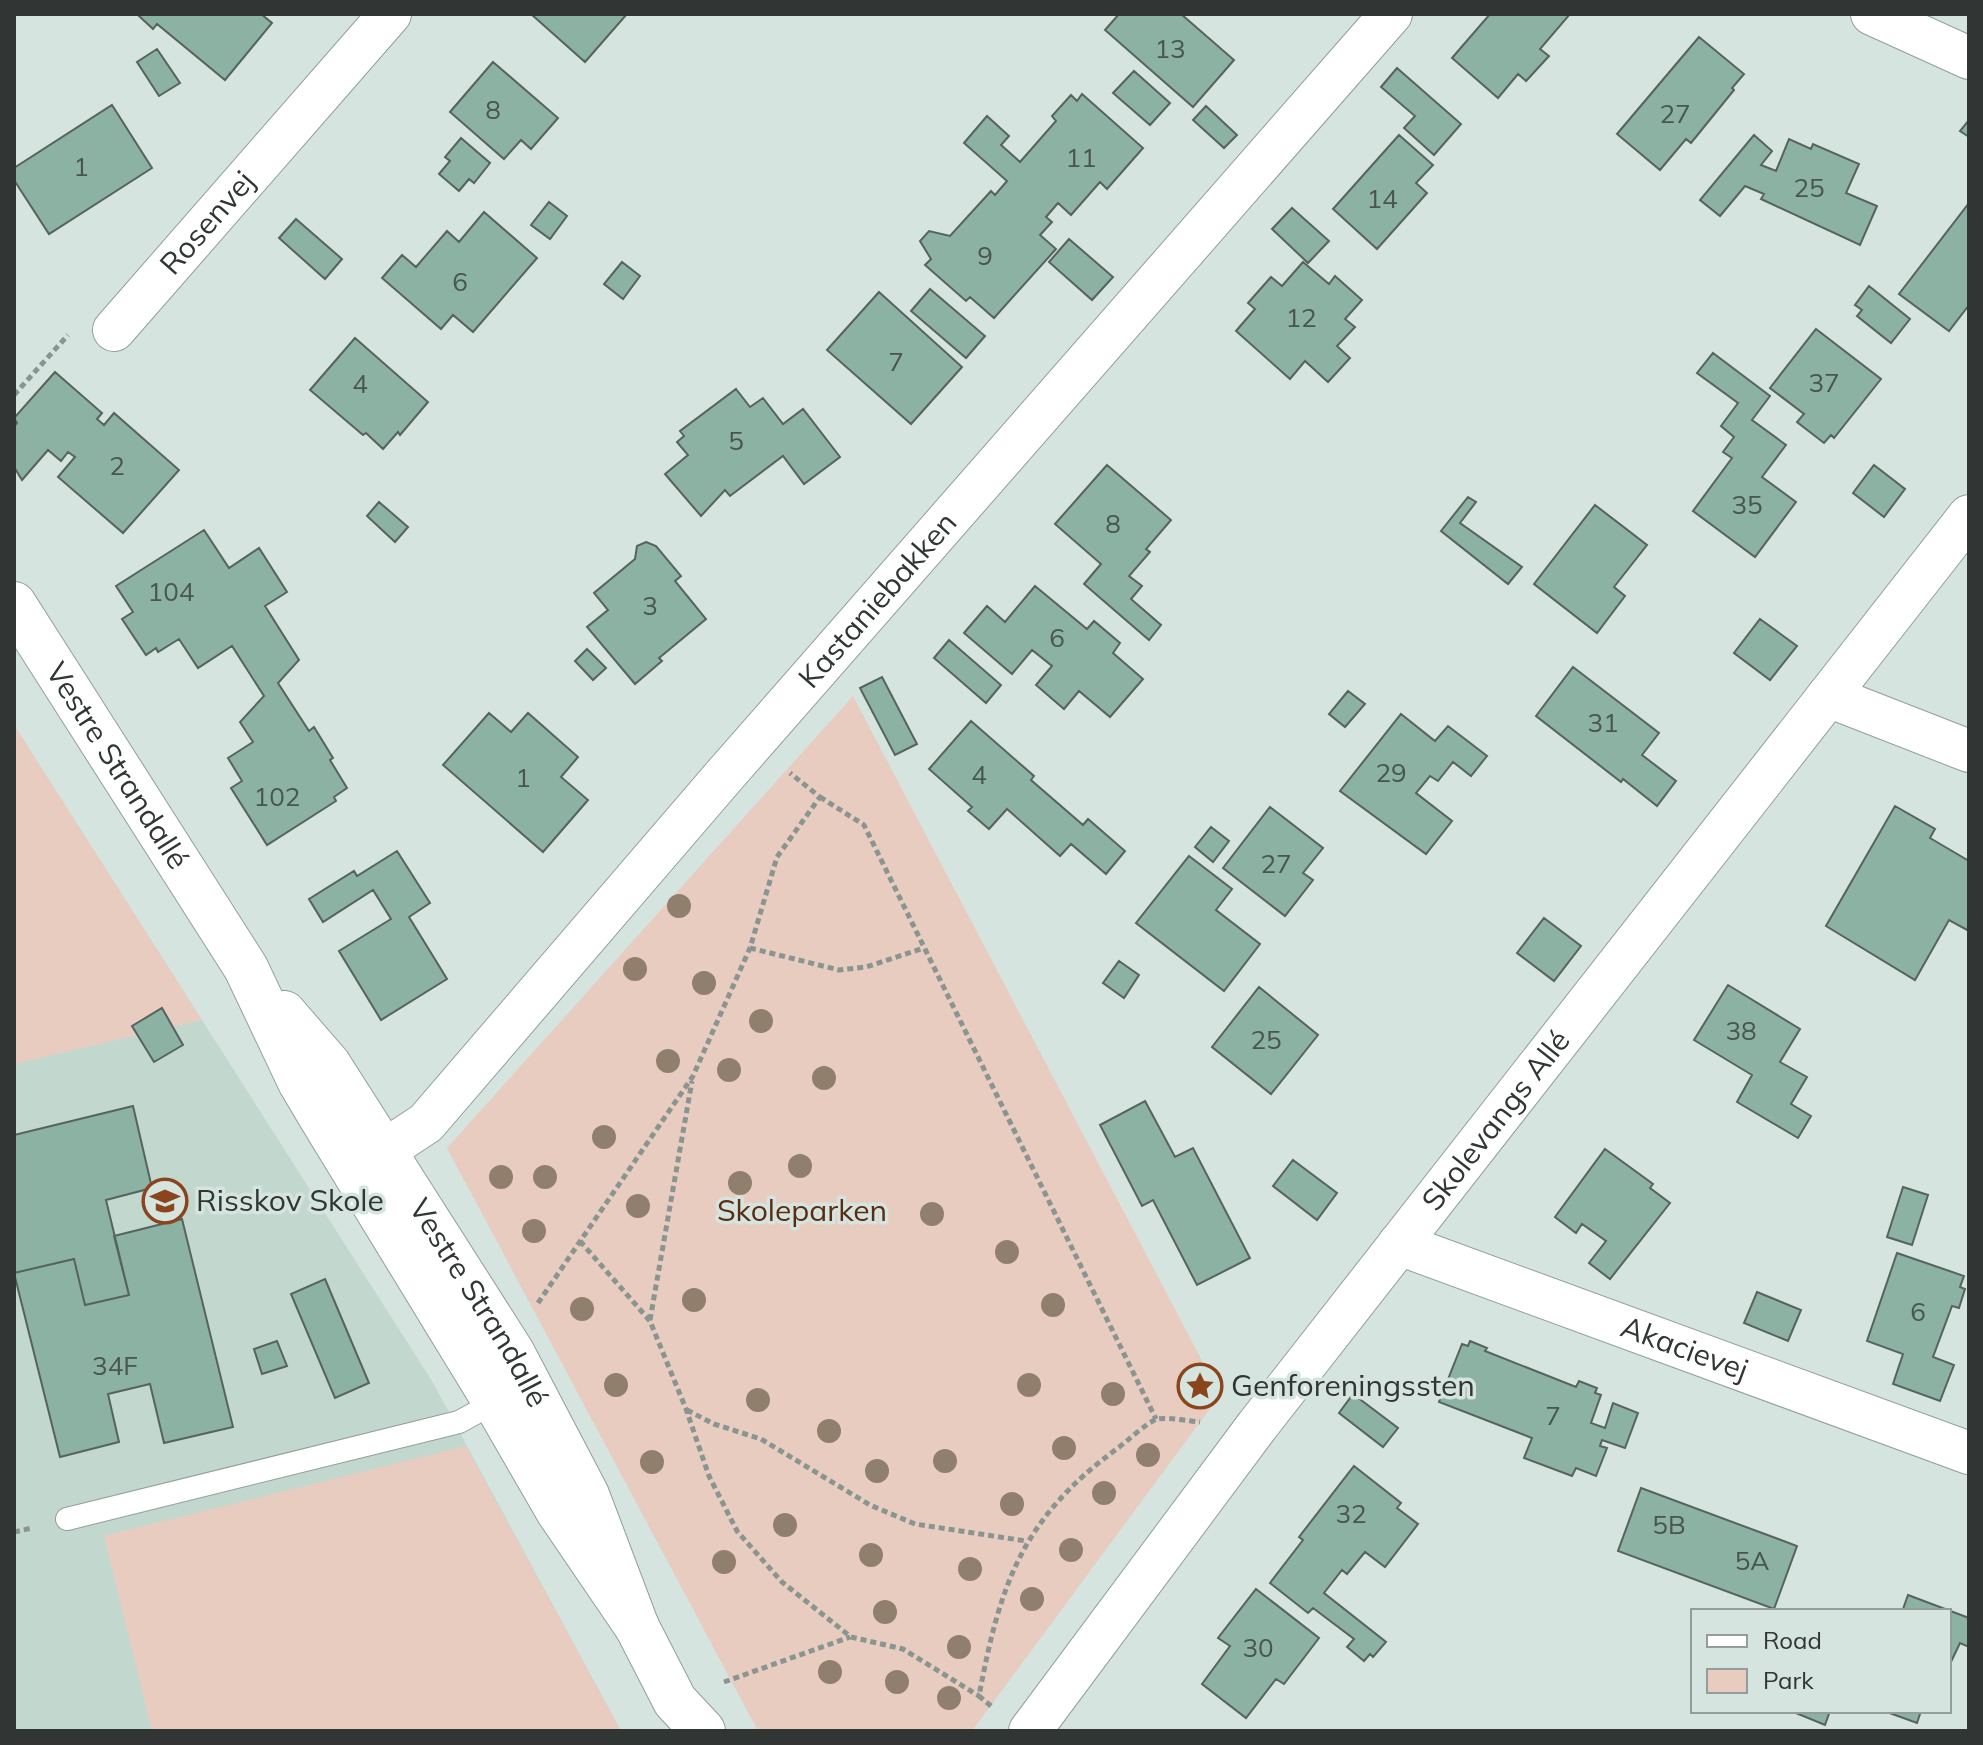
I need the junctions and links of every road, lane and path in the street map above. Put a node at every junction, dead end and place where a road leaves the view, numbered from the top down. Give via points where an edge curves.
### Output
1 (390, 14) edge
2 (1391, 14) edge
3 (1872, 14) edge
4 (1969, 58) edge
5 (114, 330) joint
6 (14, 395) edge
7 (1969, 516) edge
8 (14, 604) edge
9 (1828, 696) junction
10 (753, 743) junction
11 (1969, 751) edge
12 (820, 797) junction
13 (750, 948) junction
14 (924, 948) junction
15 (693, 1076) junction
16 (370, 1161) junction
17 (580, 1241) junction
18 (1399, 1244) junction
19 (650, 1321) junction
20 (500, 1333) junction
21 (512, 1394) junction
22 (686, 1409) junction
23 (1156, 1419) junction
24 (1257, 1426) junction
25 (1969, 1453) edge
26 (67, 1519) dead end
27 (1026, 1541) junction
28 (851, 1637) junction
29 (979, 1696) junction
30 (686, 1721) edge
31 (1016, 1722) edge

1 - 5 street, Rosenvej
2 - 10 street, Kastaniebakken
3 - 4 street
5 - 6 path via 84,317
7 - 9 street, Skolevangs Allé
8 - 16 street, Vestre Strandallé via 246,968 300,1082
9 - 11 street
9 - 18 street, Skolevangs Allé
10 - 12 path
10 - 16 street, Kastaniebakken via 426,1123
12 - 13 path via 777,857
12 - 14 path via 864,825
13 - 14 path via 839,970
13 - 15 path
14 - 23 path
15 - 17 path
15 - 19 path
16 - 20 street, Vestre Strandallé
16 - 21 street, Vestre Strandallé
17 - 19 path
17 - 20 path via 535,1308
18 - 24 street, Skolevangs Allé
18 - 25 street, Akacievej
19 - 22 path
20 - 21 street, Vestre Strandallé
21 - 26 lane via 459,1422
21 - 30 street, Vestre Strandallé via 587,1495 637,1627
22 - 27 path via 761,1439 870,1505 915,1524
22 - 28 path via 709,1476 737,1531 782,1582
23 - 24 path
23 - 27 path via 1084,1472
24 - 31 street, Skolevangs Allé
27 - 29 path via 1001,1597
28 - 29 path via 903,1649
28 - 30 path via 770,1664
29 - 31 path

